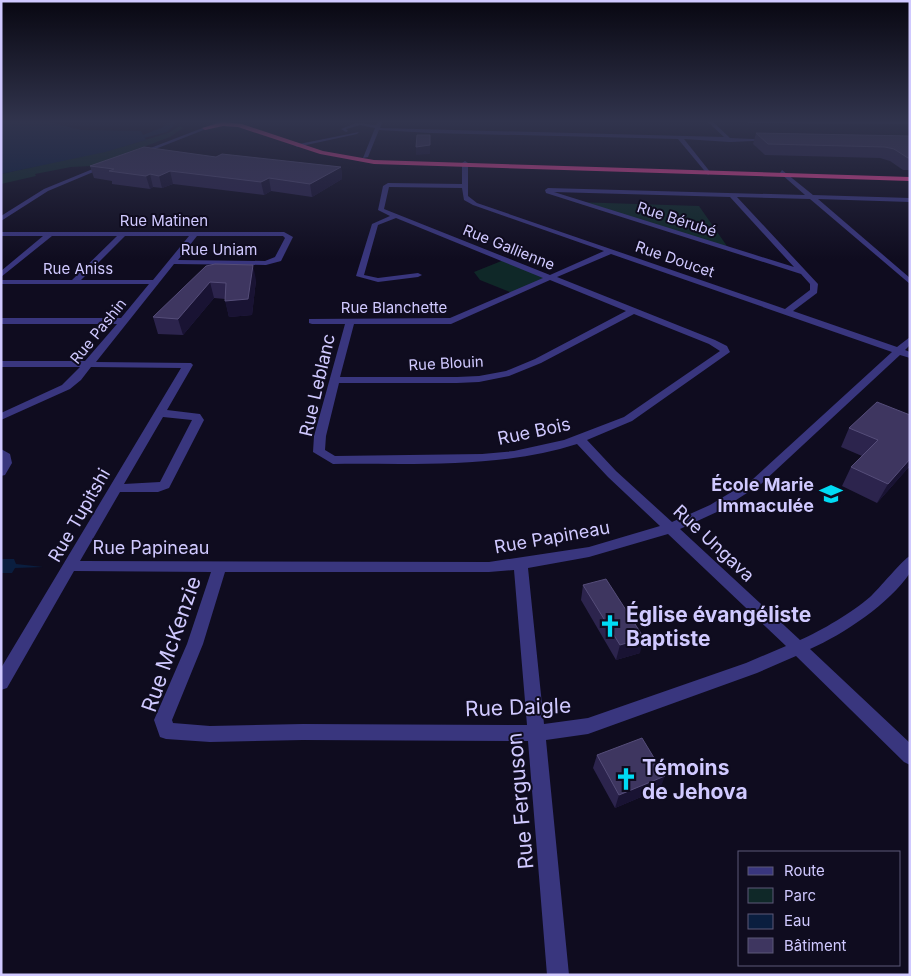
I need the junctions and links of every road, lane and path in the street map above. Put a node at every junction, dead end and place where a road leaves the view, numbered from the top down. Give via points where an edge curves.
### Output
1 (103, 168) edge
2 (465, 168) edge
3 (588, 168) edge
4 (704, 168) edge
5 (707, 171) junction
6 (784, 174) junction
7 (910, 177) edge
8 (466, 186) junction
9 (732, 195) junction
10 (811, 197) junction
11 (892, 200) junction
12 (910, 200) edge
13 (904, 208) dead end
14 (395, 216) junction
15 (1, 219) edge
16 (1, 234) edge
17 (50, 234) junction
18 (123, 234) junction
19 (195, 234) junction
20 (611, 251) junction
21 (172, 262) junction
22 (266, 263) joint
23 (800, 272) junction
24 (1, 275) edge
25 (418, 276) dead end
26 (550, 278) junction
27 (1, 282) edge
28 (74, 282) junction
29 (155, 282) junction
30 (910, 282) edge
31 (633, 311) junction
32 (786, 312) junction
33 (1, 321) edge
34 (124, 321) junction
35 (312, 321) dead end
36 (350, 321) junction
37 (910, 340) edge
38 (724, 350) joint
39 (904, 353) edge
40 (1, 364) edge
41 (88, 364) junction
42 (335, 380) junction
43 (160, 413) junction
44 (1, 417) edge
45 (579, 439) junction
46 (1, 453) edge
47 (324, 455) joint
48 (1, 472) edge
49 (116, 488) junction
50 (671, 529) junction
51 (910, 561) edge
52 (521, 564) junction
53 (70, 566) junction
54 (220, 566) junction
55 (797, 647) junction
56 (1, 683) edge
57 (172, 731) joint
58 (536, 733) junction
59 (910, 756) edge
60 (558, 975) edge

1 - 15 street via 46,190
2 - 8 street
3 - 5 highway
4 - 5 street
5 - 6 highway
6 - 7 highway
6 - 10 street
8 - 14 street, Rue Gallienne via 385,186 381,210
8 - 20 street, Rue Doucet via 465,196 470,202
9 - 10 street
9 - 23 street
9 - 23 street, Rue Bérubé via 548,190 549,194
10 - 11 street
10 - 30 street
11 - 12 street
11 - 13 street
14 - 25 street via 375,224 360,276 378,280
14 - 26 street, Rue Gallienne
16 - 17 street, Rue Matinen
17 - 18 street, Rue Matinen
17 - 24 street
18 - 19 street, Rue Matinen
18 - 28 street
19 - 21 street, Rue Pashin
19 - 22 street, Rue Matinen via 284,234 289,237 278,259
20 - 26 street, Rue Blanchette
20 - 32 street, Rue Doucet
21 - 22 street, Rue Uniam
21 - 29 street, Rue Pashin
23 - 32 street via 814,284 814,291
26 - 31 street, Rue Gallienne
26 - 36 street, Rue Blanchette via 451,321
27 - 28 street, Rue Aniss
28 - 29 street, Rue Aniss
29 - 34 street, Rue Pashin
31 - 38 street, Rue Gallienne via 720,345
31 - 42 street, Rue Blouin via 509,373 457,380
32 - 39 street, Rue Doucet
33 - 34 street
34 - 41 street, Rue Pashin
35 - 36 street, Rue Blanchette
36 - 42 street, Rue Leblanc
37 - 39 street, Rue Papineau
38 - 45 street, Rue Bois via 721,356 634,415
39 - 50 street, Rue Papineau via 746,490
40 - 41 street
41 - 43 street, Rue Tupitshi via 188,365
41 - 44 street, Rue Pashin via 66,387
42 - 47 street, Rue Leblanc via 320,436 319,452
43 - 49 street, Rue Tupitshi
43 - 49 street via 189,414 198,420 165,485 158,488
45 - 47 street, Rue Bois via 541,449 482,458 333,460
45 - 50 street, Rue Ungava
46 - 48 street via 6,457 6,464
49 - 53 street, Rue Tupitshi
50 - 52 street, Rue Papineau via 572,556
50 - 55 street, Rue Ungava
51 - 55 street, Rue Daigle via 902,574 874,602 820,638
52 - 54 street, Rue Papineau via 489,567
52 - 58 street, Rue Ferguson
53 - 54 street, Rue Papineau
53 - 56 street, Rue Tupitshi
54 - 57 street, Rue McKenzie via 205,615 163,720 166,731
55 - 58 street, Rue Daigle via 751,668 588,726
55 - 59 street, Rue Ungava
57 - 58 street, Rue Daigle via 210,734
58 - 60 street, Rue Ferguson

